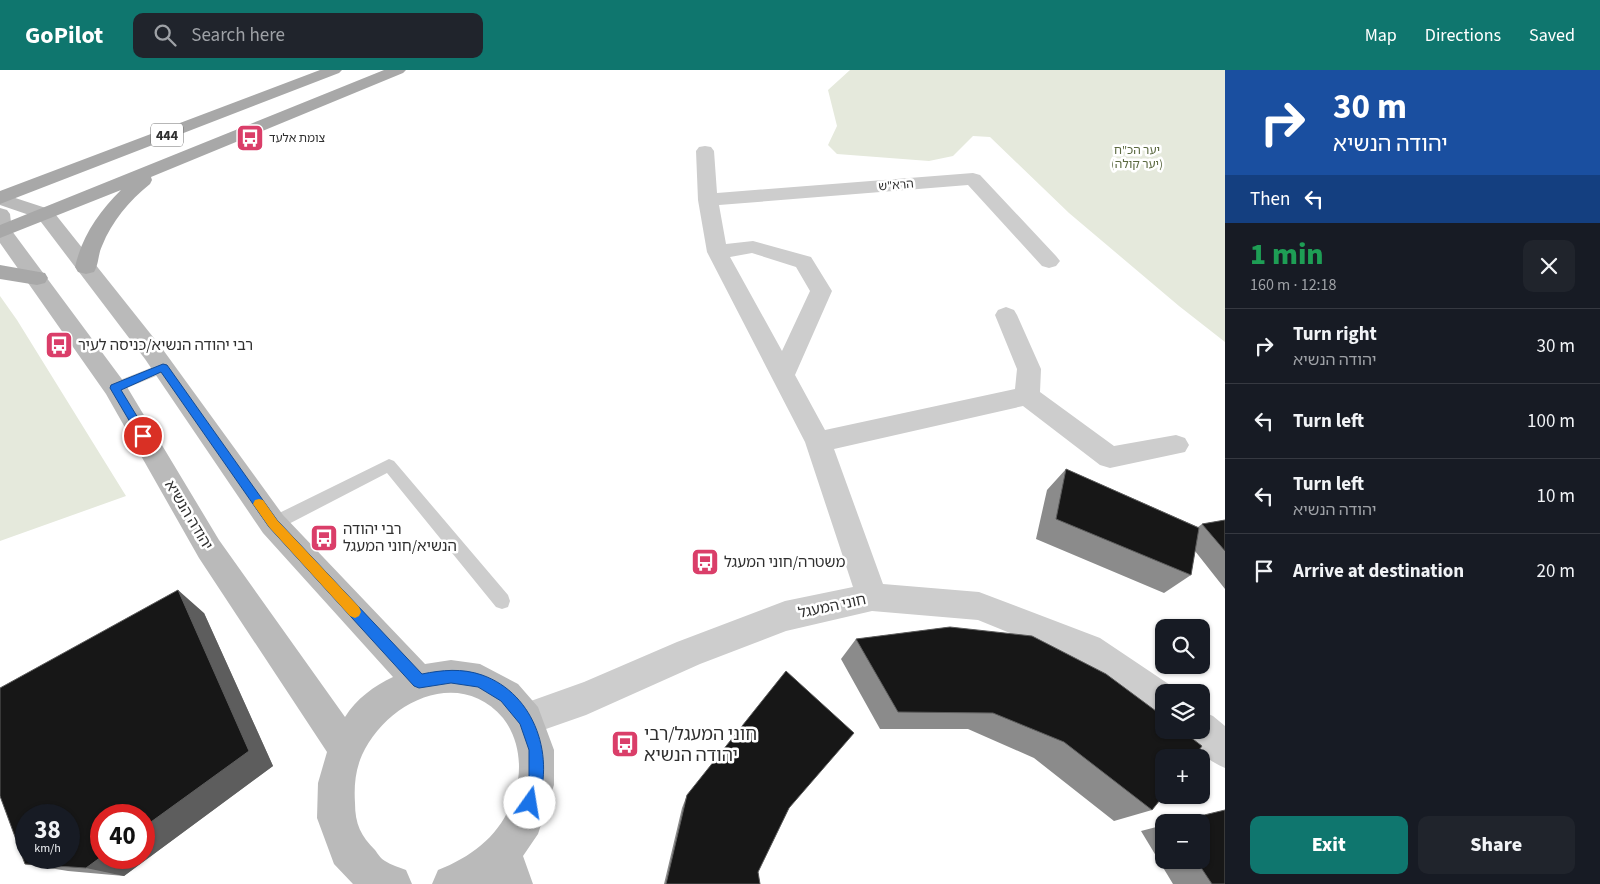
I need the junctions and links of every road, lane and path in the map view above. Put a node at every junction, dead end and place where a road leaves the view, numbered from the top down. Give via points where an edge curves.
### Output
1 (334, 70) edge
2 (398, 70) edge
3 (705, 151) dead end
4 (160, 167) junction
5 (0, 198) edge
6 (708, 200) junction
7 (45, 214) junction
8 (1, 226) edge
9 (717, 252) junction
10 (1049, 261) dead end
11 (86, 267) junction
12 (0, 272) edge
13 (37, 278) junction
14 (1006, 315) dead end
15 (163, 368) junction
16 (782, 376) junction
17 (115, 388) junction
18 (1027, 396) junction
19 (818, 442) junction
20 (1176, 445) dead end
21 (273, 524) junction
22 (872, 597) junction
23 (502, 601) dead end
24 (419, 681) junction
25 (1155, 695) edge
26 (526, 719) junction
27 (1210, 736) edge
28 (346, 748) junction
29 (1225, 750) edge
30 (508, 868) edge
31 (392, 884) edge
32 (452, 884) edge

1 - 5 main road, 444
2 - 4 main road, 444
3 - 6 street
4 - 7 main road, 444
4 - 11 main road via 127,194 112,212 91,245
5 - 7 street
6 - 9 street
6 - 10 street, הרא"ש via 973,179
7 - 8 main road, 444
7 - 11 street
8 - 13 street, יהודה הנשיא
9 - 16 street
9 - 16 street via 753,248 804,262 821,291
11 - 15 street
12 - 13 main road
13 - 17 street, יהודה הנשיא
14 - 18 street via 1029,369
15 - 17 lane
15 - 21 street
16 - 19 street
17 - 28 street, יהודה הנשיא via 209,549
18 - 19 street
18 - 20 street via 1110,457
19 - 22 street
21 - 23 lane via 389,465
21 - 24 street
22 - 25 street, חוני המעגל via 979,606 1088,649
22 - 26 street, חוני המעגל via 785,616 586,698
24 - 26 street via 451,676 480,681 506,696
24 - 28 street via 390,696 364,718
26 - 30 street via 536,750 536,785
27 - 29 street
28 - 31 street via 336,783 336,818 348,850 371,875
30 - 32 street

